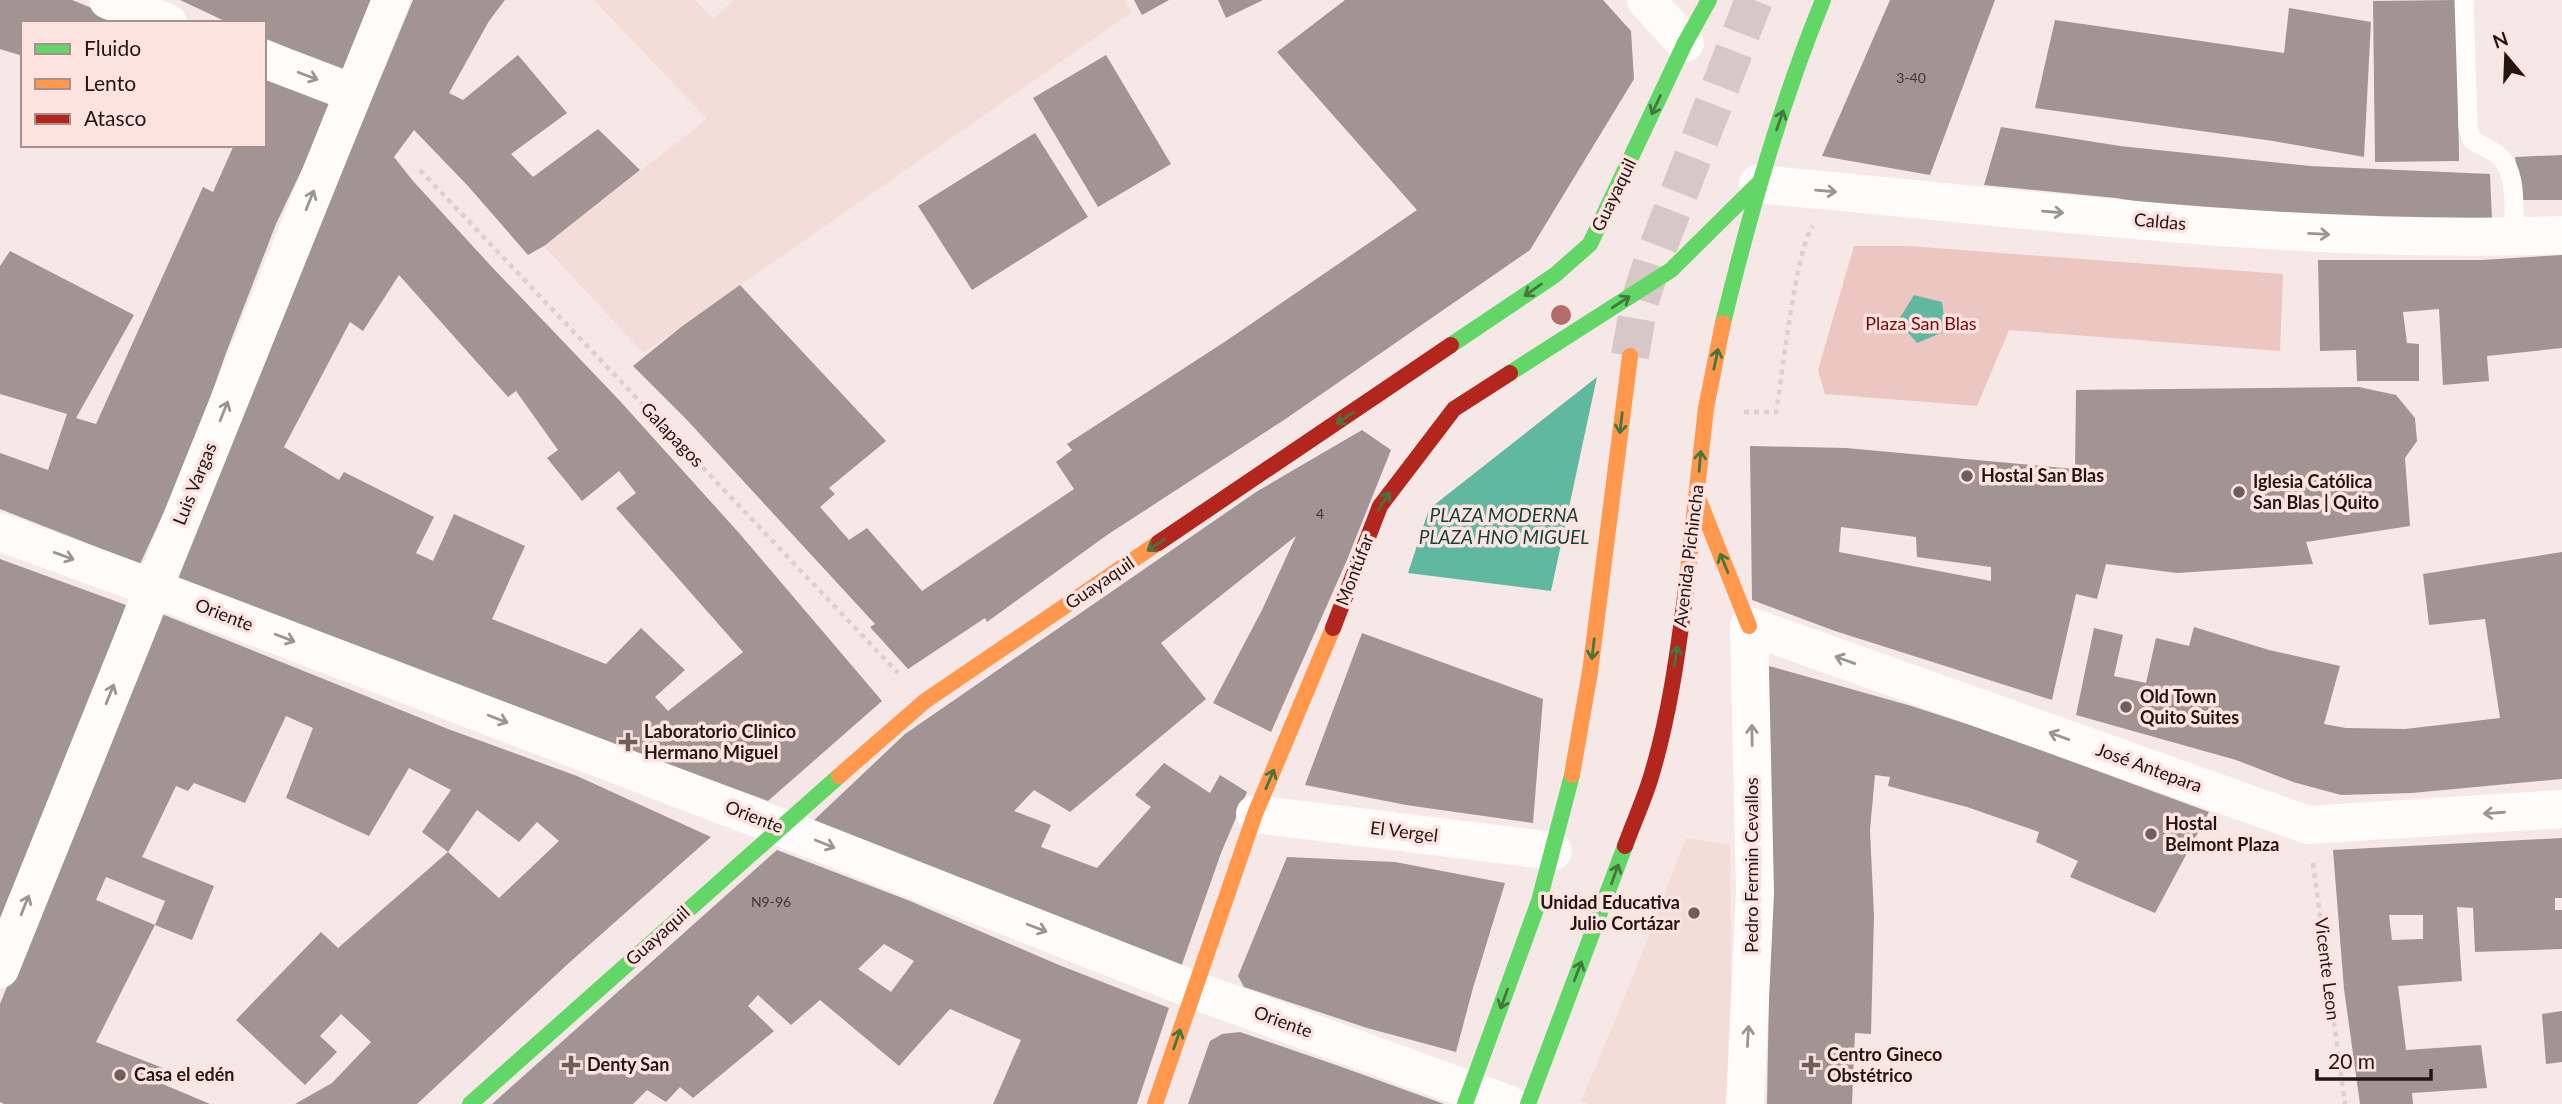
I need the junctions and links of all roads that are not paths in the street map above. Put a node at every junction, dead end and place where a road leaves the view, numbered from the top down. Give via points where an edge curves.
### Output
1 (108, 0) edge
2 (391, 0) edge
3 (1646, 0) edge
4 (1709, 0) edge
5 (1824, 0) edge
6 (2464, 0) edge
7 (163, 21) edge
8 (1685, 43) junction
9 (266, 60) edge
10 (353, 93) junction
11 (1758, 184) junction
12 (2562, 235) edge
13 (2515, 237) junction
14 (1630, 356) tunnel mouth
15 (1697, 496) junction
16 (0, 532) edge
17 (153, 588) junction
18 (1749, 626) junction
19 (2562, 809) edge
20 (1255, 814) junction
21 (780, 827) junction
22 (1553, 851) junction
23 (0, 969) edge
24 (1194, 990) junction
25 (470, 1104) edge
26 (1155, 1104) edge
27 (1465, 1104) edge
28 (1507, 1104) edge
29 (1528, 1104) edge
30 (1745, 1104) edge

1 - 7 street
2 - 10 street, Luis Vargas
3 - 8 street
4 - 8 street, Guayaquil
11 -> 5 street, Avenida Pichincha
6 - 13 lane via 2468,128 2472,140 2507,163
8 -> 21 street, Guayaquil via 1590,244 1555,275 925,701
9 -> 10 street
17 -> 10 street, Luis Vargas
11 -> 13 street, Caldas via 2251,230
15 -> 11 street, Avenida Pichincha via 1706,413
20 -> 11 street, Montúfar via 1380,506 1454,409 1671,270
12 - 13 street, Caldas
14 -> 22 street via 1588,687
18 -> 15 street
29 -> 15 street, Avenida Pichincha via 1650,780 1677,656
16 -> 17 street, Oriente
17 -> 21 street, Oriente
23 -> 17 street, Luis Vargas
19 -> 18 street, José Antepara via 2308,825
30 -> 18 street, Pedro Fermin Cevallos via 1755,892
20 - 22 street, El Vergel
20 - 24 street, Montúfar
21 -> 24 street, Oriente
21 - 25 street, Guayaquil
22 -> 27 street via 1528,935
26 -> 24 street, Montúfar
24 - 28 street, Oriente

